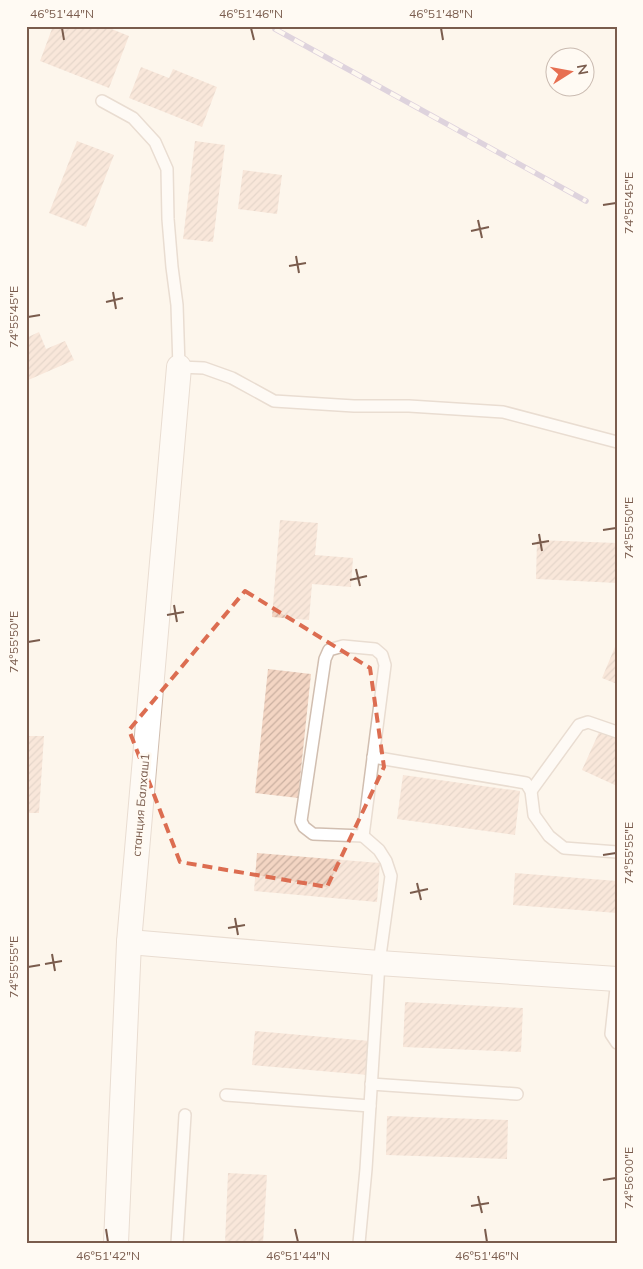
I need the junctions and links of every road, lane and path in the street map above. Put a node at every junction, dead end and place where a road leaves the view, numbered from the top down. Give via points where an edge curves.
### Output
1 (102, 101) dead end
2 (179, 367) junction
3 (617, 442) edge
4 (617, 732) edge
5 (373, 757) junction
6 (531, 791) junction
7 (363, 836) junction
8 (617, 852) edge
9 (129, 942) junction
10 (380, 963) junction
11 (617, 979) edge
12 (617, 1043) edge
13 (371, 1084) junction
14 (517, 1094) dead end
15 (226, 1095) dead end
16 (370, 1106) junction
17 (185, 1115) dead end
18 (116, 1243) edge
19 (177, 1243) edge
20 (359, 1243) edge

1 - 2 lane via 133,118 156,142 167,169
2 - 3 lane via 204,368 232,378 274,401 503,412
2 - 9 street, станция Балхаш1
4 - 6 lane via 588,722 579,725
5 - 6 lane via 526,783
5 - 7 lane
5 - 7 lane via 385,665 382,655 375,649 343,646 329,650 301,821 313,834
6 - 8 lane via 534,815 549,836 564,848
7 - 10 lane via 379,850 391,876
9 - 10 street
9 - 18 street, станция Балхаш1
10 - 11 street
10 - 13 lane
11 - 12 lane via 611,1034
13 - 14 lane
13 - 16 lane
15 - 16 lane
16 - 20 lane
17 - 19 lane

